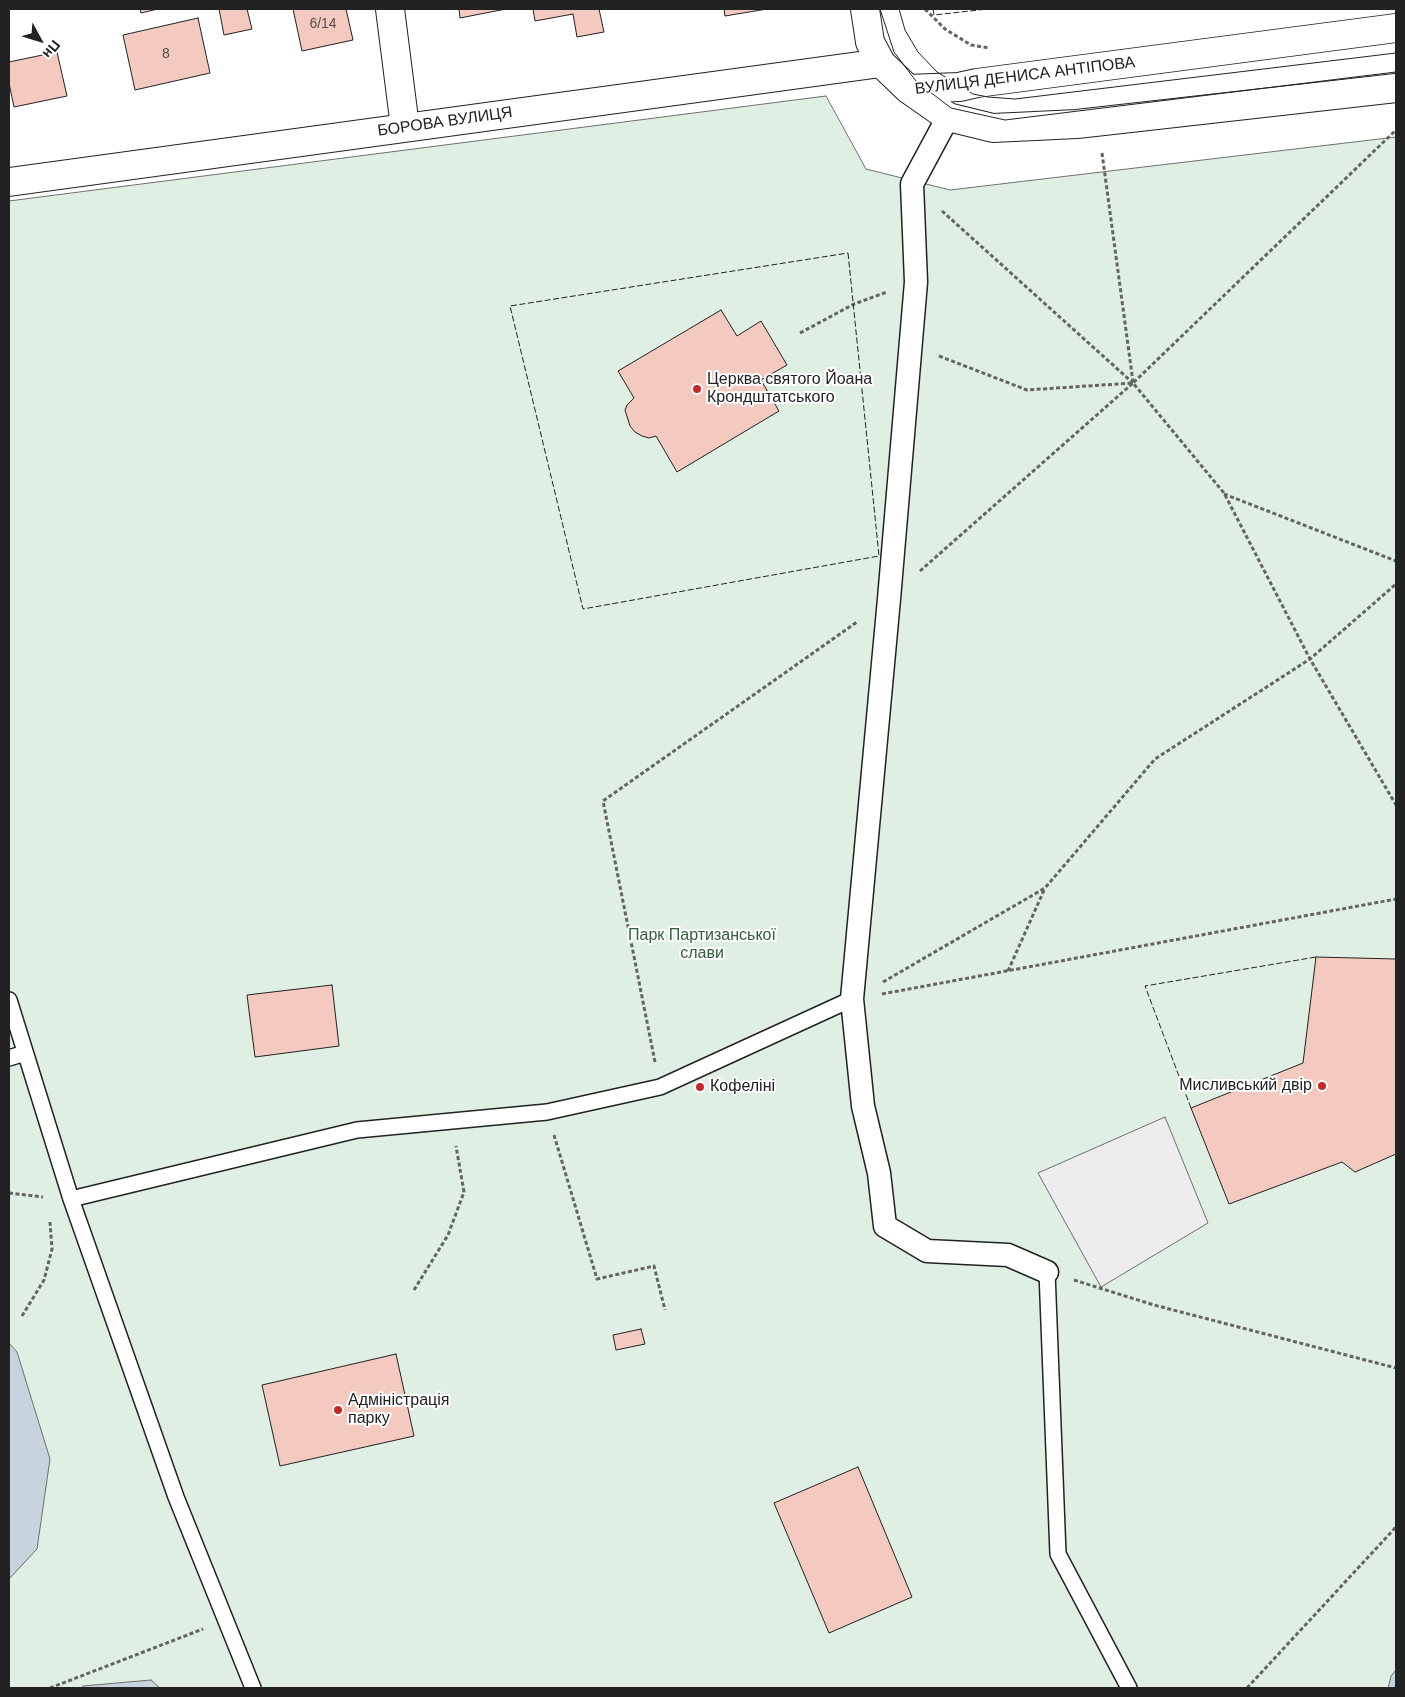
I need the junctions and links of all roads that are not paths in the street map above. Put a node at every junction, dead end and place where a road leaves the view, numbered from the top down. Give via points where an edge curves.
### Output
1 (390, 9) edge
2 (865, 9) edge
3 (1396, 28) edge
4 (880, 63) junction
5 (1396, 88) edge
6 (908, 89) junction
7 (948, 117) junction
8 (405, 127) junction
9 (9, 182) edge
10 (9, 1000) edge
11 (852, 1000) junction
12 (25, 1053) junction
13 (9, 1058) edge
14 (71, 1199) junction
15 (1047, 1272) joint
16 (253, 1688) edge
17 (1129, 1688) edge

1 - 8 street
2 - 4 street via 870,42
3 - 6 street, ВУЛИЦЯ ДЕНИСА АНТІПОВА via 959,87
4 - 6 street
4 - 8 street, БОРОВА ВУЛИЦЯ
5 - 7 street, ВУЛИЦЯ ДЕНИСА АНТІПОВА via 1077,124 992,128
6 - 7 street, ВУЛИЦЯ ДЕНИСА АНТІПОВА
7 - 11 street via 912,184 916,282
8 - 9 street, БОРОВА ВУЛИЦЯ
10 - 12 lane
11 - 14 lane via 660,1087 547,1112 357,1130
11 - 15 street via 863,1106 879,1173 885,1226 927,1250 1008,1255
12 - 13 lane
12 - 14 lane
14 - 16 lane via 176,1497
15 - 17 lane via 1058,1554

